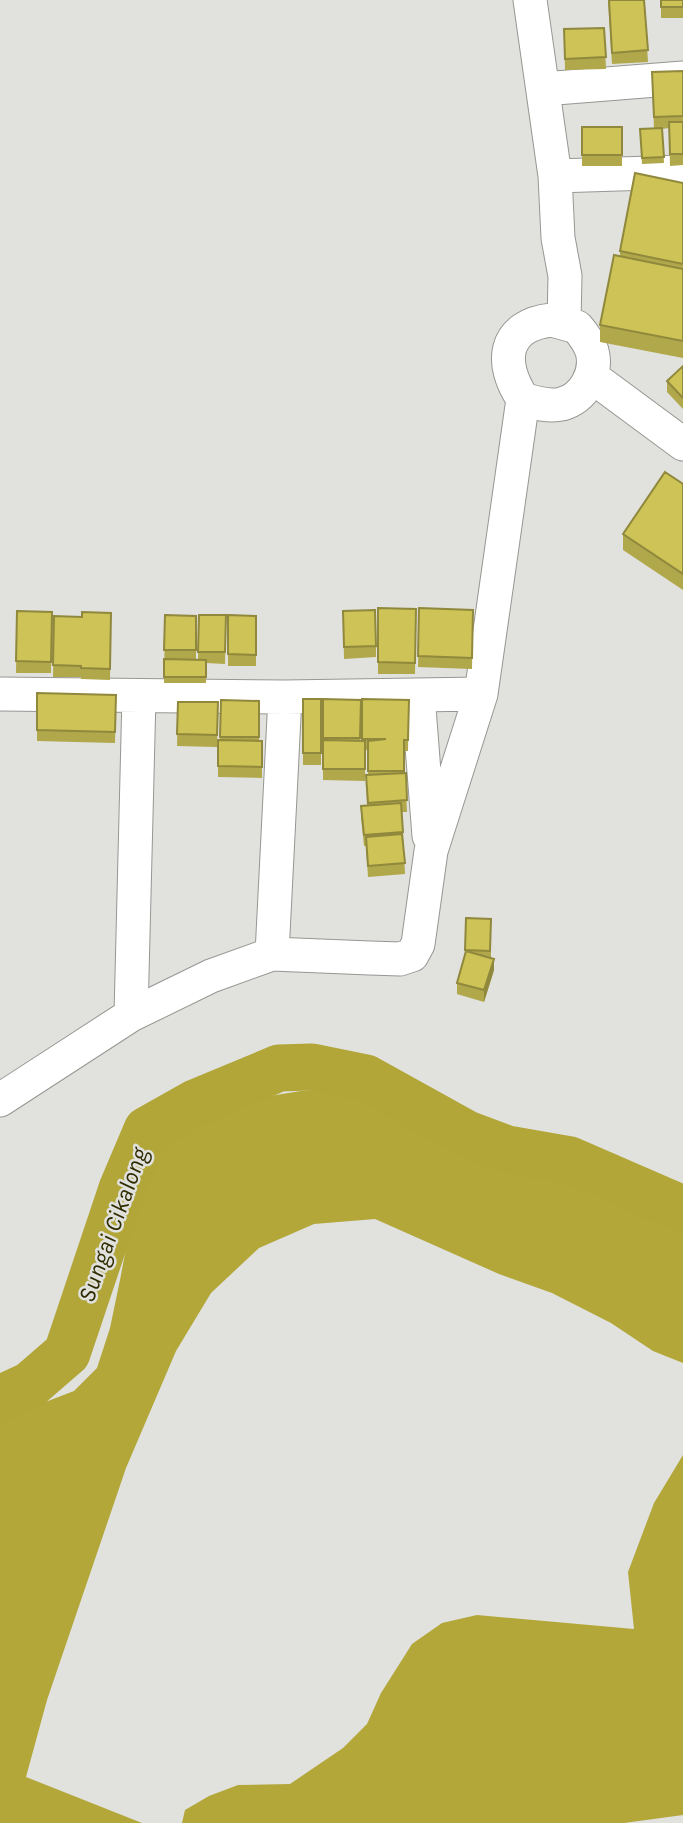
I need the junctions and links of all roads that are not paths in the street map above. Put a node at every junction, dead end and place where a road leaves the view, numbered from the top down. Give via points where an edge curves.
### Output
1 (530, 0) edge
2 (683, 78) edge
3 (543, 89) junction
4 (683, 172) edge
5 (555, 176) junction
6 (564, 322) junction
7 (591, 376) junction
8 (523, 399) junction
9 (683, 444) edge
10 (0, 694) edge
11 (481, 694) junction
12 (418, 695) junction
13 (139, 696) junction
14 (285, 697) junction
15 (431, 851) junction
16 (272, 954) junction
17 (131, 1015) junction
18 (0, 1100) edge

1 - 3 street
2 - 3 street
3 - 5 street
4 - 5 street
5 - 6 street via 565,276
6 - 7 street via 577,327 592,350
6 - 8 street via 538,321 517,335 510,347 509,373
7 - 8 street via 575,398 562,404
7 - 9 street
8 - 11 street
10 - 13 street
11 - 12 street
11 - 15 street
12 - 14 street
12 - 15 street
13 - 14 street
13 - 17 street
14 - 16 street
15 - 16 street via 418,944 412,956
16 - 17 street via 211,975
17 - 18 street

